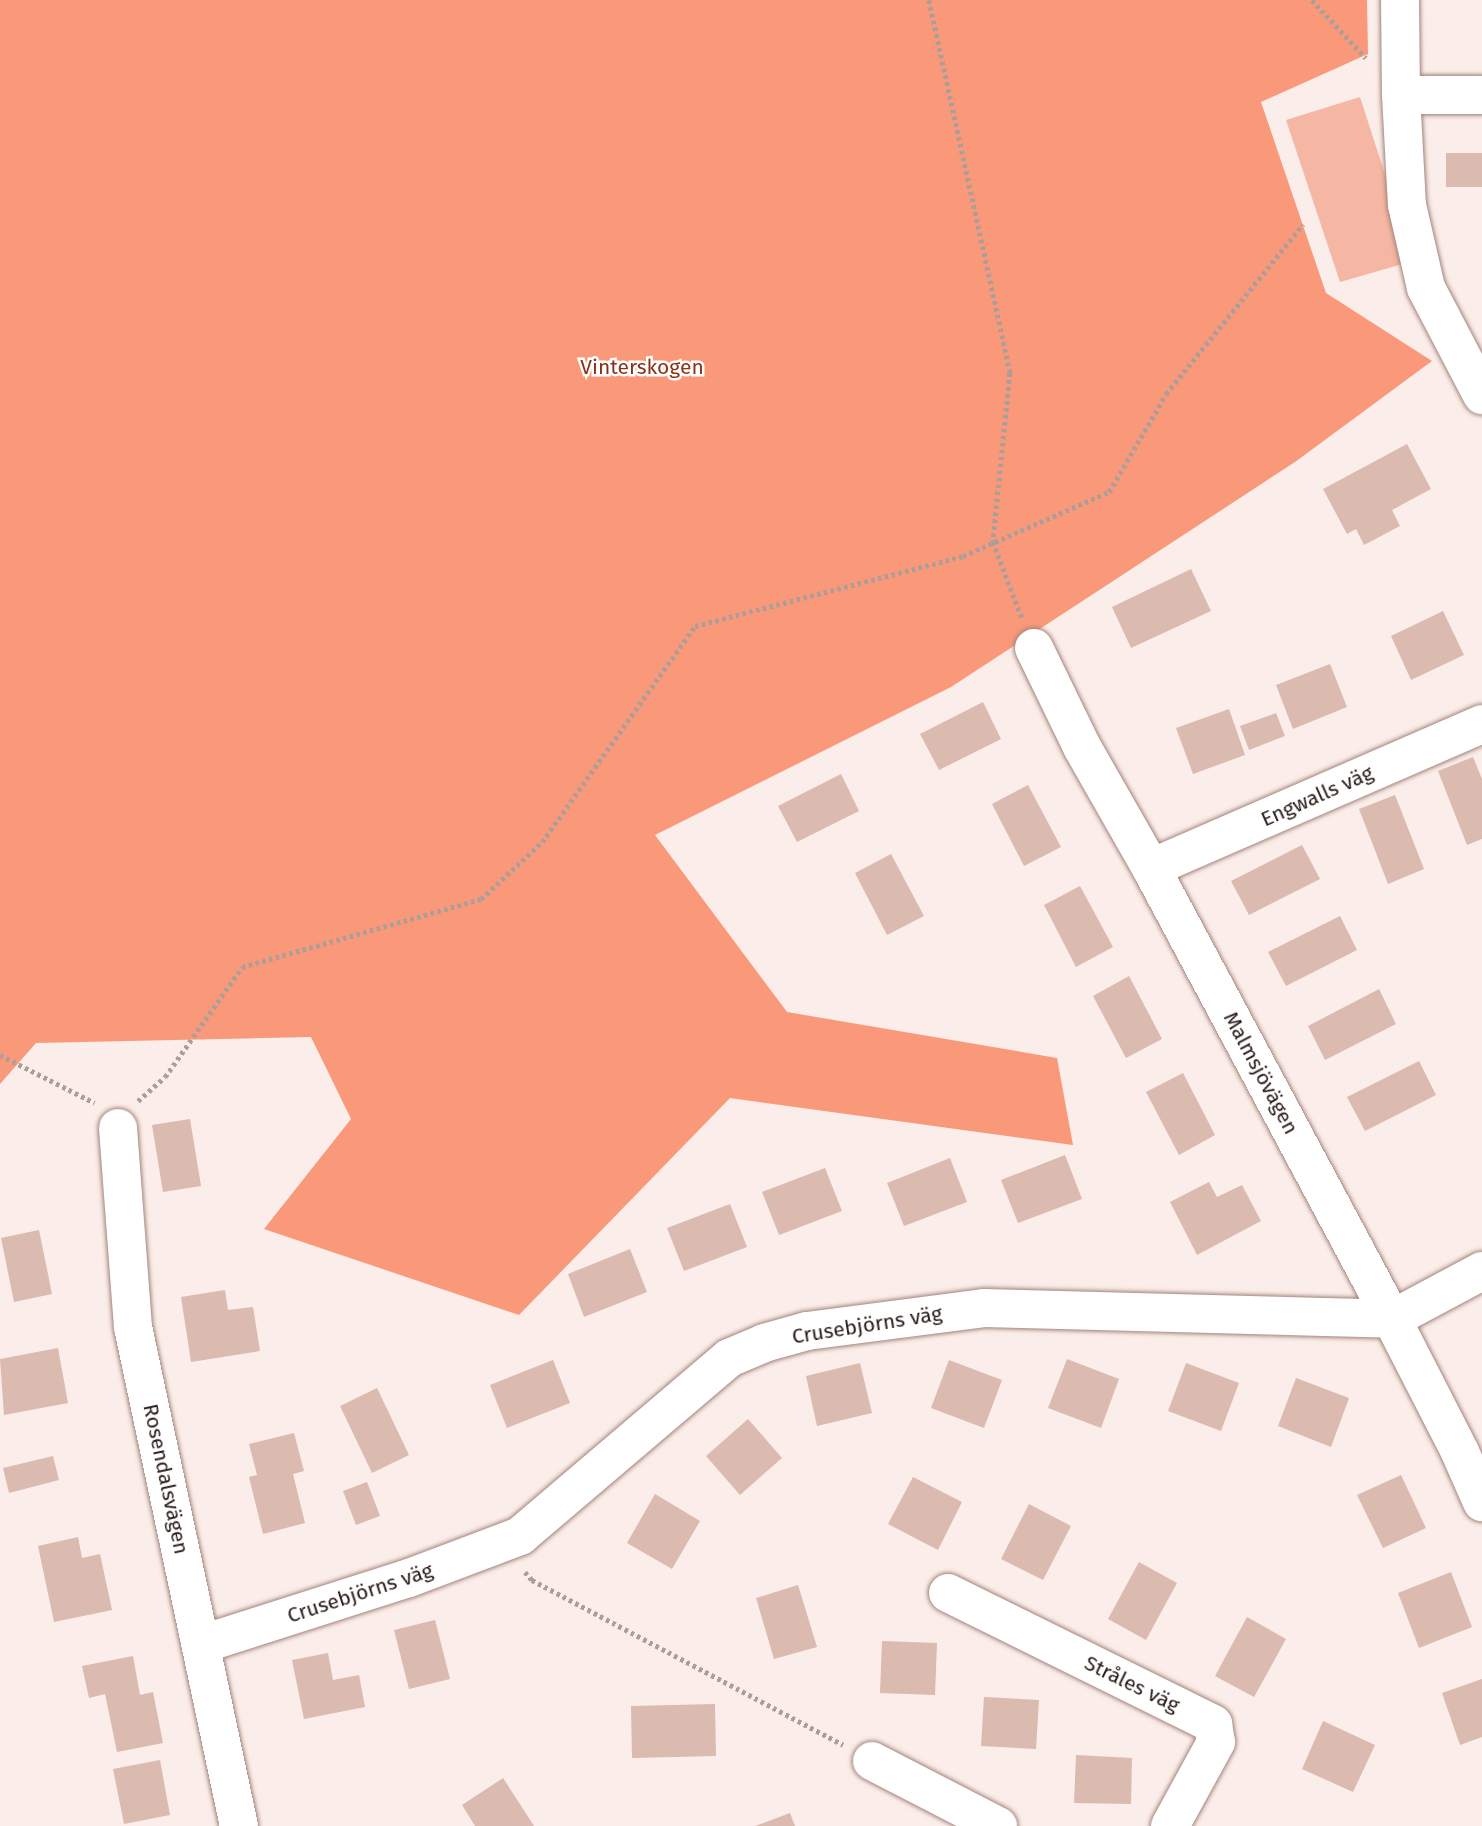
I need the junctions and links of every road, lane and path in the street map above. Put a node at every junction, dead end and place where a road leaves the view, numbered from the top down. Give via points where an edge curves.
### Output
1 (929, 0) edge
2 (1312, 0) edge
3 (1400, 0) edge
4 (1401, 95) junction
5 (1482, 95) edge
6 (1303, 224) dead end
7 (1482, 395) edge
8 (993, 542) junction
9 (1034, 648) joint
10 (1482, 724) edge
11 (1151, 868) junction
12 (0, 1055) edge
13 (119, 1122) junction
14 (1482, 1270) edge
15 (1392, 1319) junction
16 (1482, 1502) edge
17 (501, 1546) junction
18 (948, 1593) dead end
19 (202, 1644) junction
20 (872, 1761) joint
21 (239, 1826) edge
22 (998, 1826) edge
23 (1170, 1826) edge

1 - 8 path via 1010,373
2 - 4 path
3 - 4 street
4 - 5 street
4 - 7 street via 1407,205 1426,288
6 - 8 path via 1166,394 1109,492
8 - 9 path
8 - 13 path via 963,556 695,626 542,842 481,899 242,967 165,1077
9 - 11 street, Malmsjövägen via 1082,747
10 - 11 street, Engwalls väg
11 - 15 street, Malmsjövägen
12 - 13 path
13 - 19 street, Rosendalsvägen via 133,1327
14 - 15 street
15 - 16 street, Malmsjövägen
15 - 17 street, Crusebjörns väg via 984,1308 807,1331 729,1358 520,1536
17 - 19 street, Crusebjörns väg
17 - 20 path via 532,1580
18 - 23 street, Stråles väg via 1213,1724 1216,1742
19 - 21 street, Rosendalsvägen
20 - 22 street

